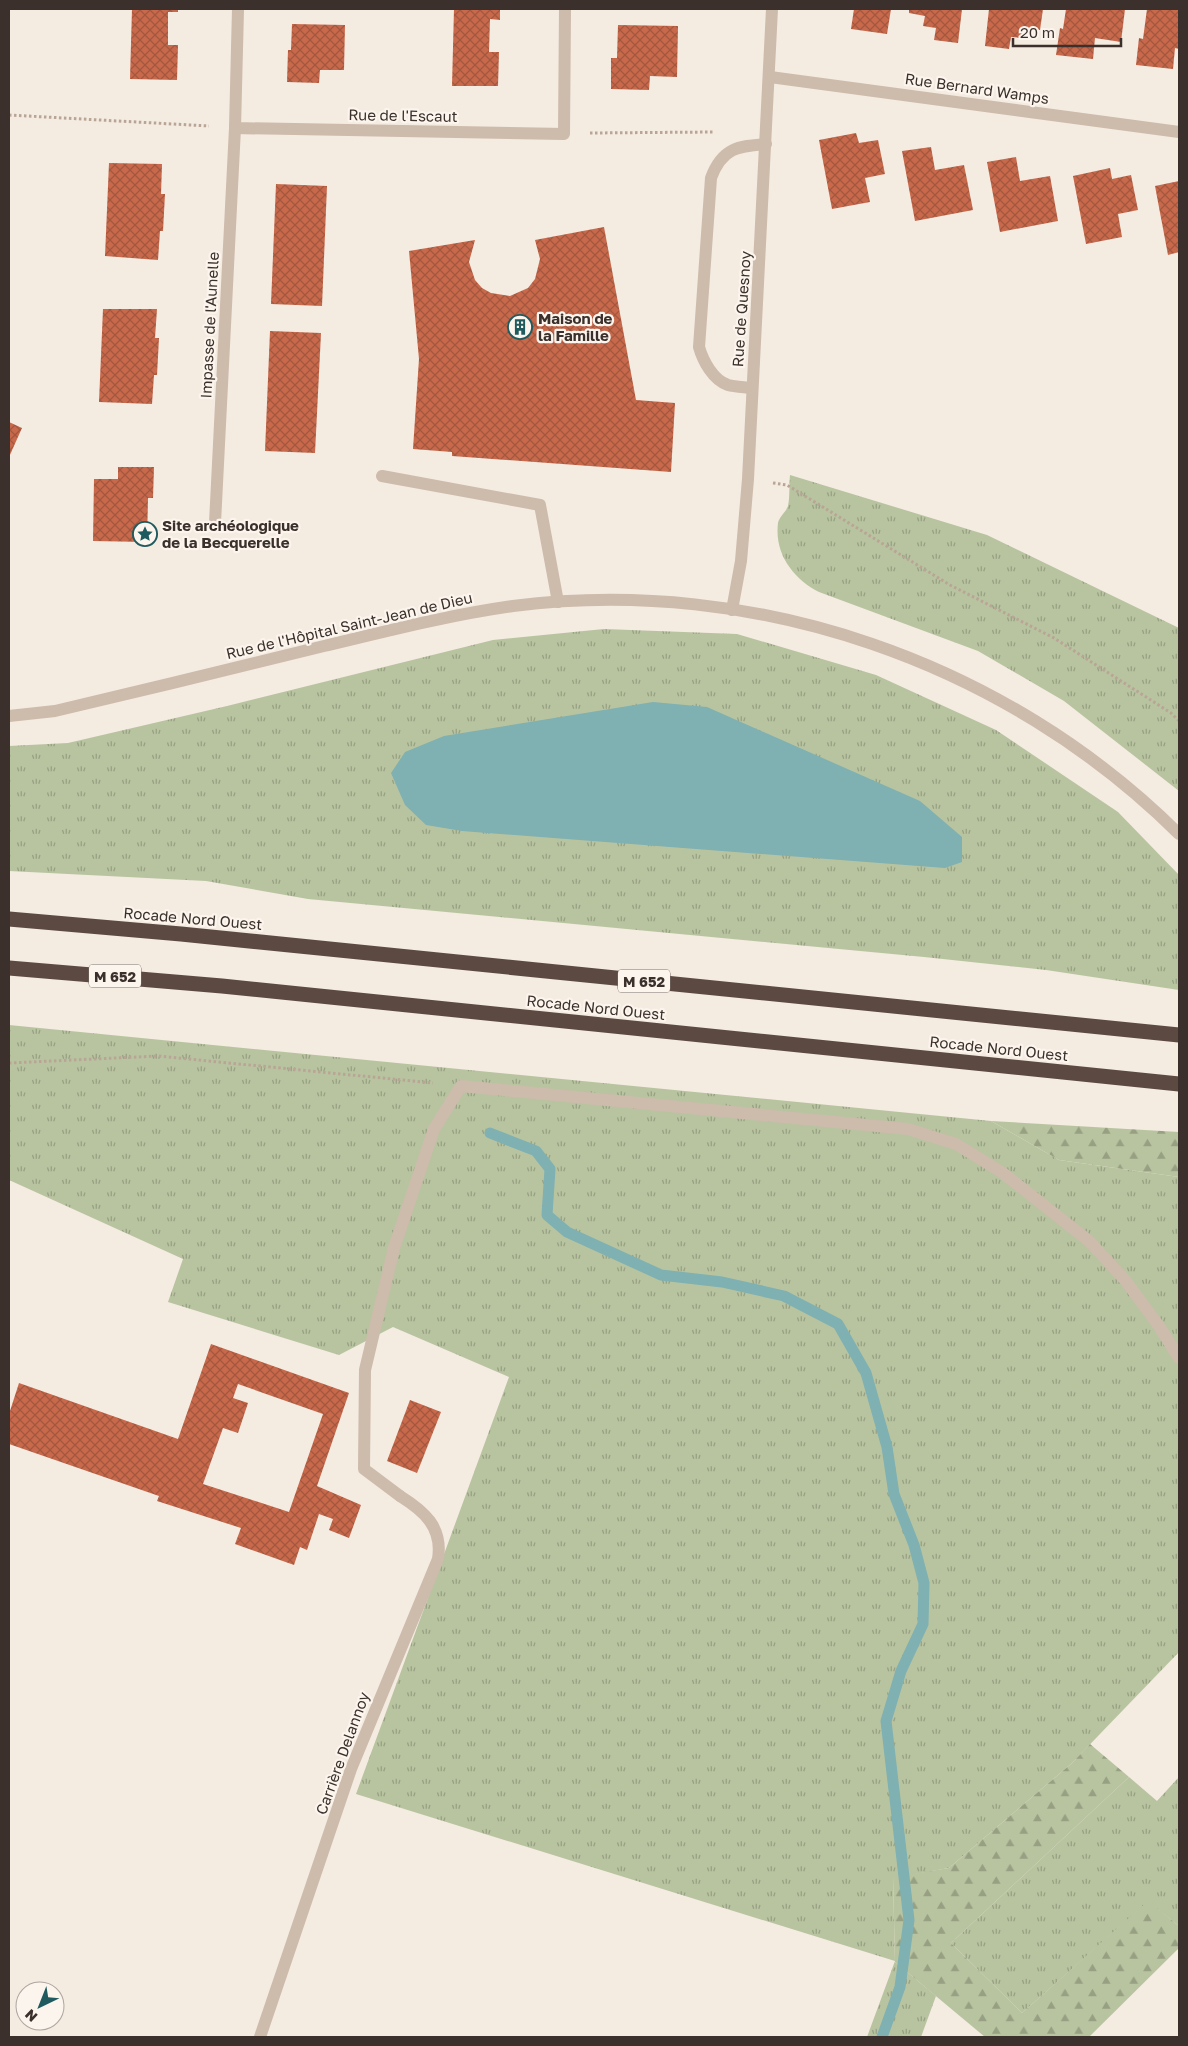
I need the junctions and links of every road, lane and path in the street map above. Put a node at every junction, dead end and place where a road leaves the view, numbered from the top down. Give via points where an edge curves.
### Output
1 (238, 9) edge
2 (565, 9) edge
3 (772, 9) edge
4 (770, 77) junction
5 (9, 115) edge
6 (235, 128) junction
7 (718, 132) dead end
8 (1179, 132) edge
9 (564, 134) junction
10 (766, 144) junction
11 (752, 388) junction
12 (382, 476) dead end
13 (748, 479) junction
14 (215, 523) dead end
15 (558, 602) junction
16 (732, 610) junction
17 (9, 716) edge
18 (1179, 720) edge
19 (1179, 834) edge
20 (9, 919) edge
21 (9, 968) edge
22 (1179, 1034) edge
23 (9, 1063) edge
24 (1179, 1084) edge
25 (461, 1086) junction
26 (1179, 1358) edge
27 (260, 2037) edge

1 - 6 street
2 - 9 street
3 - 4 street, Rue de Quesnoy
4 - 8 street, Rue Bernard Wamps
4 - 10 street, Rue de Quesnoy
5 - 6 path
6 - 9 street, Rue de l'Escaut
6 - 14 street, Impasse de l'Aunelle
7 - 9 path
10 - 11 street, Rue de Quesnoy
10 - 11 street via 735,148 719,161 710,178 699,347 702,358 727,385
11 - 13 street, Rue de Quesnoy
12 - 15 street via 540,506
13 - 16 street, Rue de Quesnoy via 741,560
13 - 18 path via 787,485 950,585 1054,638
15 - 16 street, Rue de l'Hôpital Saint-Jean de Dieu via 658,601
15 - 17 street, Rue de l'Hôpital Saint-Jean de Dieu via 442,618 55,711
16 - 19 street, Rue de l'Hôpital Saint-Jean de Dieu via 834,631 904,655 977,687 1080,750 1137,795
20 - 22 highway, Rocade Nord Ouest / M 652
21 - 24 highway, Rocade Nord Ouest / M 652 via 222,986
23 - 25 path via 158,1056
25 - 26 street via 908,1128 956,1144 1003,1173 1089,1241 1125,1280
25 - 27 street, Carrière Delannoy via 434,1129 394,1248 365,1370 364,1469 418,1507 436,1528 440,1548 438,1559 351,1769

